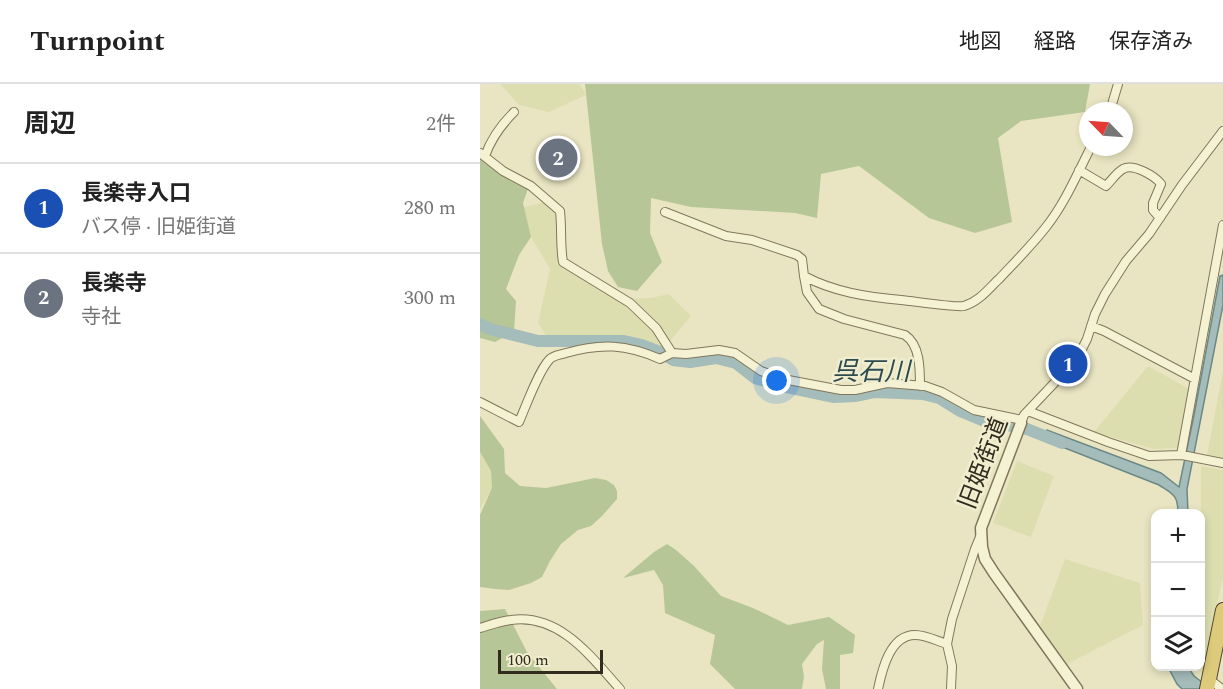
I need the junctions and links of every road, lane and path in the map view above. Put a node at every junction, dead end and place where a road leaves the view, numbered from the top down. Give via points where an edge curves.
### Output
1 (1118, 84) edge
2 (1113, 102) edge
3 (514, 112) dead end
4 (1223, 131) edge
5 (482, 154) edge
6 (1086, 156) edge
7 (1079, 170) junction
8 (665, 212) dead end
9 (1160, 218) junction
10 (1223, 225) edge
11 (804, 276) junction
12 (1091, 326) junction
13 (671, 353) junction
14 (1195, 380) junction
15 (920, 386) junction
16 (480, 402) edge
17 (1028, 411) junction
18 (1020, 425) junction
19 (1181, 455) junction
20 (1223, 463) edge
21 (981, 535) junction
22 (1223, 610) edge
23 (480, 628) edge
24 (947, 644) junction
25 (1208, 683) edge
26 (620, 689) edge
27 (879, 689) edge
28 (951, 689) edge
29 (1077, 689) edge
30 (1222, 689) edge

1 - 2 street
3 - 5 street
4 - 9 street, 旧姫街道
5 - 13 street via 560,210 563,262 630,303 656,328
6 - 7 street
7 - 9 street via 1106,186 1123,169 1132,167 1156,178 1161,184 1153,210
7 - 11 street via 1047,226 1027,251 984,294 962,307 840,291
8 - 11 street via 726,236 797,255 802,259
9 - 12 street, 旧姫街道 via 1126,261
10 - 14 street
11 - 15 street via 807,292 819,309 912,340
12 - 14 street
12 - 17 street, 旧姫街道 via 1077,359
13 - 15 street via 735,353 772,375 841,390 887,383
13 - 16 street via 660,359 616,346 585,347 551,357 519,422
14 - 19 street
15 - 18 street
17 - 18 street, 旧姫街道
17 - 19 street via 1149,456
18 - 21 street, 旧姫街道 via 982,523
19 - 20 street
21 - 24 street, 旧姫街道
21 - 29 street via 985,559
22 - 25 highway
23 - 26 street via 513,619 550,626 581,647
24 - 27 street via 921,636 903,638 889,655
24 - 28 street, 旧姫街道 via 952,666
25 - 30 street

